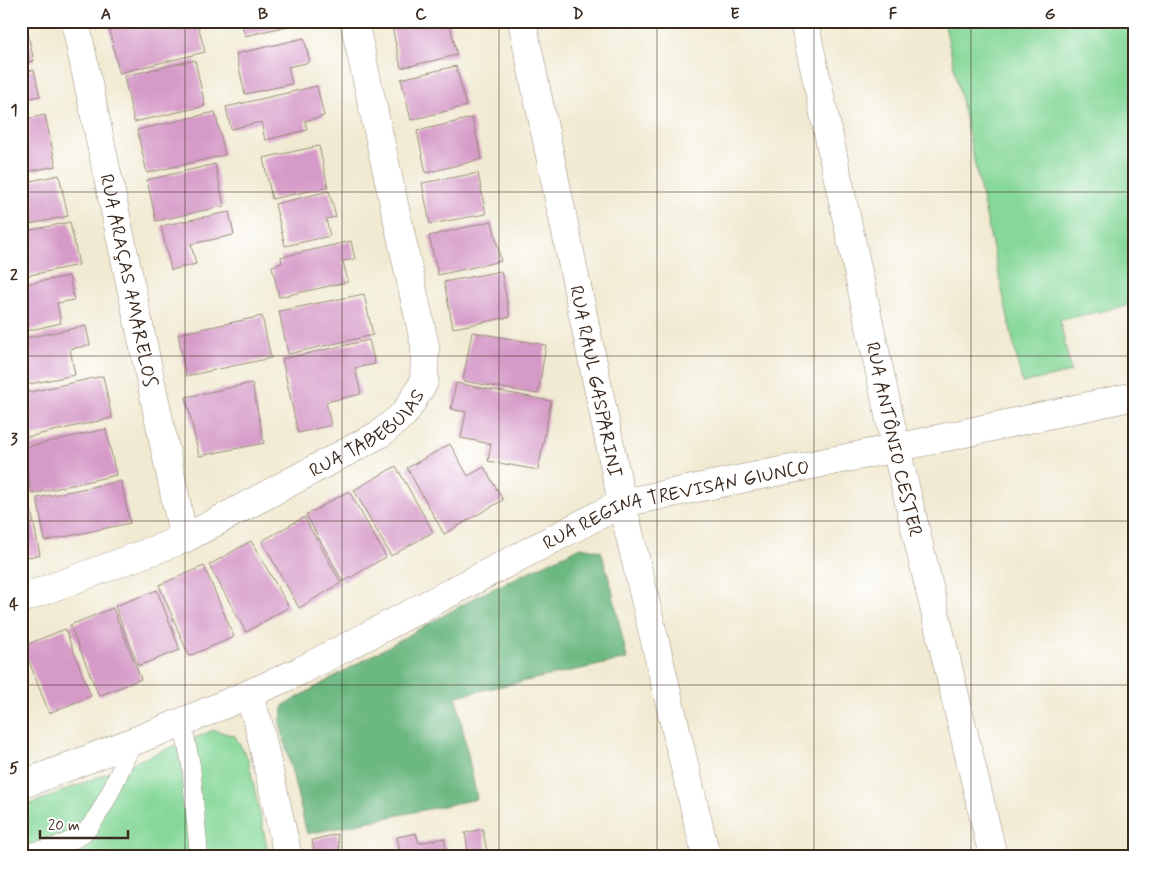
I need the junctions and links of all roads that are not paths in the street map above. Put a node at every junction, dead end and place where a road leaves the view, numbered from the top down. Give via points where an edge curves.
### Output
1 (76, 21) edge
2 (354, 21) edge
3 (522, 21) edge
4 (804, 21) edge
5 (1135, 396) edge
6 (896, 448) junction
7 (622, 503) junction
8 (184, 539) junction
9 (21, 599) edge
10 (248, 695) junction
11 (182, 721) junction
12 (132, 742) junction
13 (21, 785) edge
14 (21, 854) edge
15 (199, 856) edge
16 (288, 856) edge
17 (706, 856) edge
18 (993, 856) edge

1 - 8 street, RUA ARAÇAS AMARELOS
2 - 8 street, RUA TABEBUIAS via 425,346 424,382 405,413 380,434
3 - 7 street, RUA RAUL GASPARINI
4 - 6 street, RUA ANTÔNIO CESTER
5 - 6 street, RUA REGINA TREVISAN GIUNCO
6 - 7 street, RUA REGINA TREVISAN GIUNCO
6 - 18 street, RUA ANTÔNIO CESTER
7 - 10 street, RUA REGINA TREVISAN GIUNCO
7 - 17 street, RUA RAUL GASPARINI
8 - 9 street, RUA TABEBUIAS
10 - 11 street, RUA REGINA TREVISAN GIUNCO
10 - 16 street via 258,722
11 - 12 street, RUA REGINA TREVISAN GIUNCO
11 - 15 lane via 191,765
12 - 13 street, RUA REGINA TREVISAN GIUNCO
12 - 14 lane via 96,820 82,835 57,847

